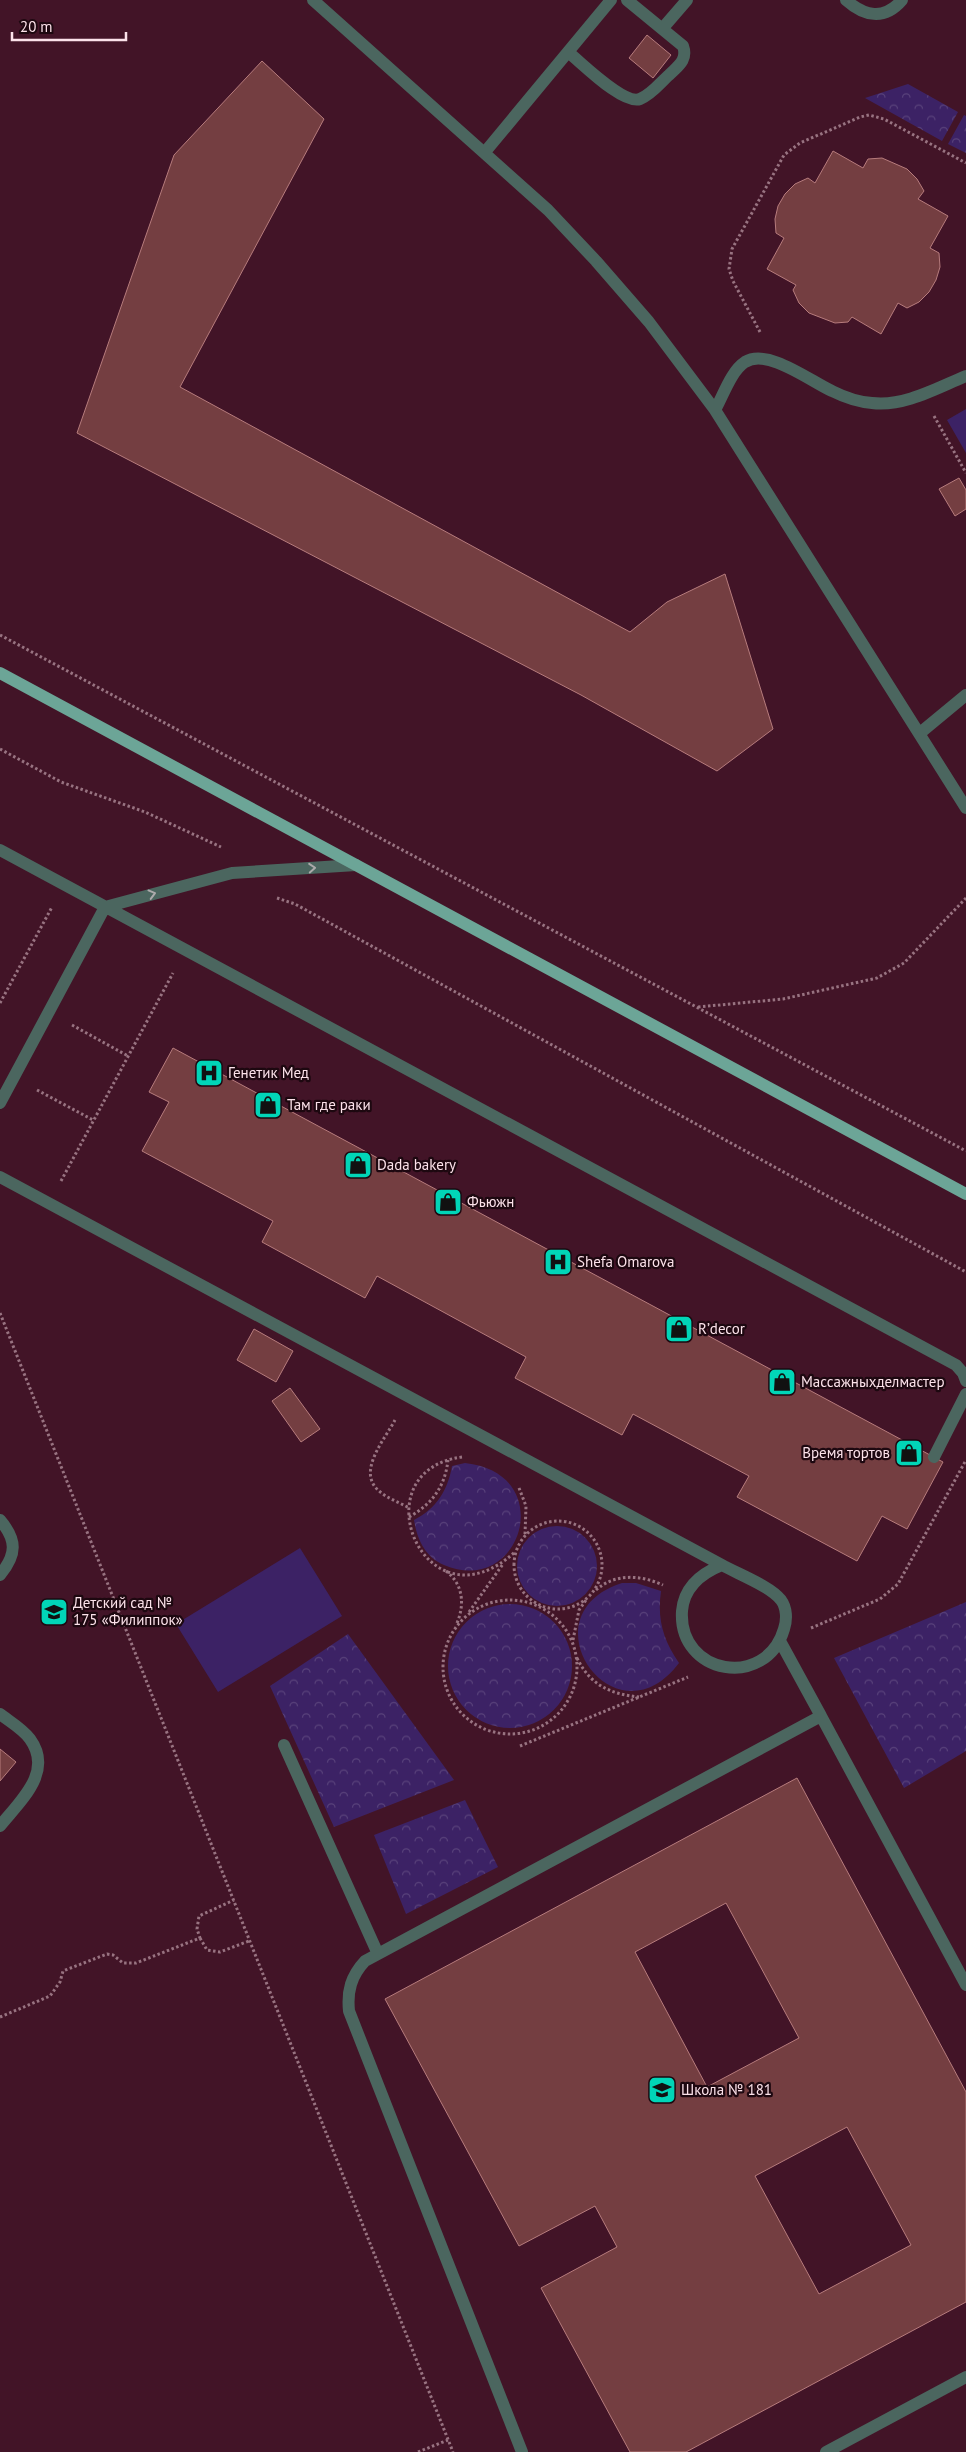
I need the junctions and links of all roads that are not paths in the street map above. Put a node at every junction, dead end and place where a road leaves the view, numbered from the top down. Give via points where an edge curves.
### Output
1 (313, 0) edge
2 (611, 0) edge
3 (627, 0) edge
4 (686, 0) edge
5 (846, 0) edge
6 (902, 0) edge
7 (662, 29) junction
8 (568, 52) junction
9 (485, 152) junction
10 (966, 376) edge
11 (715, 410) junction
12 (0, 673) edge
13 (966, 695) edge
14 (920, 733) junction
15 (966, 808) edge
16 (0, 850) edge
17 (356, 865) junction
18 (105, 907) junction
19 (0, 1103) edge
20 (0, 1178) edge
21 (966, 1194) edge
22 (966, 1381) edge
23 (966, 1394) edge
24 (934, 1457) dead end
25 (0, 1520) edge
26 (722, 1565) junction
27 (0, 1575) edge
28 (780, 1641) junction
29 (0, 1714) edge
30 (821, 1716) junction
31 (284, 1746) dead end
32 (0, 1826) edge
33 (378, 1954) junction
34 (966, 1986) edge
35 (966, 2376) edge
36 (522, 2452) edge
37 (826, 2452) edge

1 - 9 lane
2 - 8 lane
3 - 7 lane
4 - 7 lane
5 - 6 lane via 868,14 879,15
7 - 8 lane via 683,46 685,55 681,63 634,101 622,96
8 - 9 lane
9 - 11 lane via 596,260 649,322
10 - 11 lane via 894,403 873,404 833,392 765,358 745,362 737,369
11 - 14 lane
12 - 17 main road
13 - 14 lane
14 - 15 lane
16 - 18 lane
18 -> 17 lane via 232,873
17 - 21 main road
18 - 19 lane
18 - 22 lane via 956,1365
20 - 26 lane
23 - 24 lane
25 - 27 lane via 10,1532 13,1544 11,1558
26 - 28 lane via 776,1595 782,1602 786,1612
26 - 28 lane via 696,1579 687,1592 682,1620 692,1648 716,1666 738,1668 759,1662
28 - 30 lane
29 - 32 lane via 29,1737 39,1762 31,1788
30 - 33 lane
30 - 34 lane
31 - 33 lane
33 - 36 lane via 356,1970 349,1985 349,2011
35 - 37 lane

